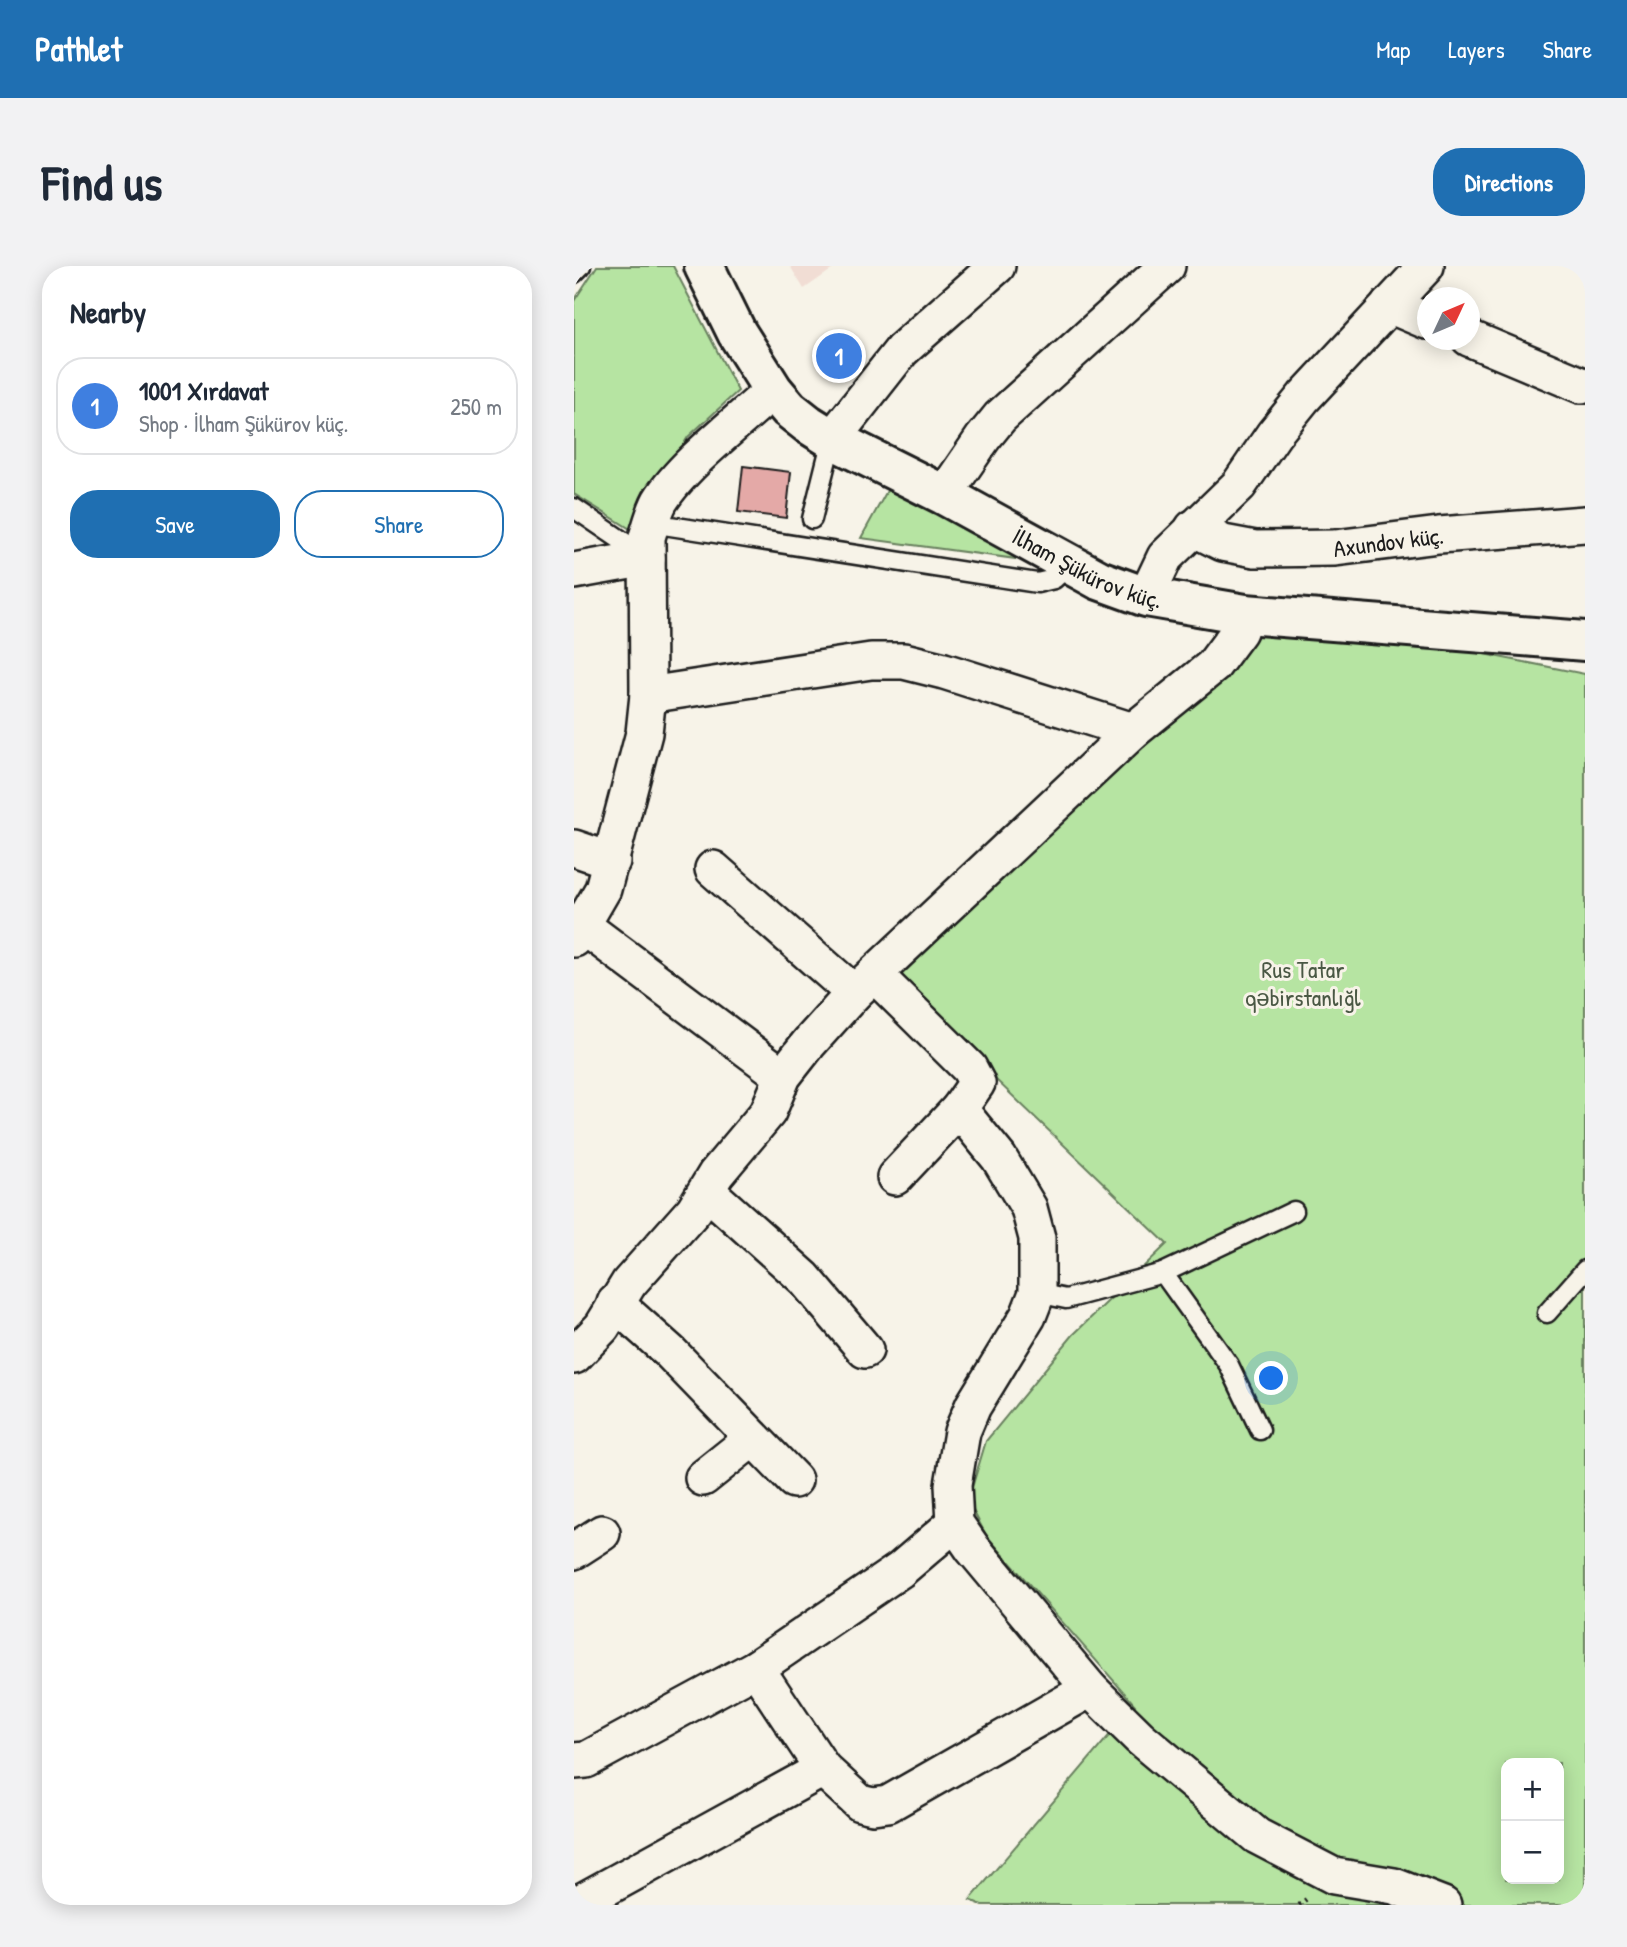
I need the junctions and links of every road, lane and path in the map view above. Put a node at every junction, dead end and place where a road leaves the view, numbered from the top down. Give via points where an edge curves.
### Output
1 (581, 266) edge
2 (704, 266) edge
3 (997, 266) edge
4 (1167, 266) edge
5 (1426, 266) edge
6 (574, 272) edge
7 (1390, 304) junction
8 (1417, 316) edge
9 (1480, 343) edge
10 (1581, 385) dead end
11 (773, 390) junction
12 (832, 439) junction
13 (944, 495) junction
14 (574, 508) edge
15 (812, 519) dead end
16 (651, 523) junction
17 (1585, 524) edge
18 (1194, 528) junction
19 (647, 558) junction
20 (1070, 564) junction
21 (574, 571) edge
22 (1146, 597) junction
23 (1245, 614) junction
24 (1585, 641) edge
25 (648, 695) junction
26 (1133, 731) junction
27 (574, 849) edge
28 (612, 861) junction
29 (713, 869) dead end
30 (579, 933) edge
31 (864, 984) junction
32 (783, 1076) junction
33 (959, 1109) junction
34 (895, 1177) dead end
35 (707, 1191) junction
36 (1294, 1211) dead end
37 (1585, 1270) edge
38 (1163, 1273) junction
39 (1037, 1293) junction
40 (615, 1303) junction
41 (1547, 1313) dead end
42 (865, 1350) dead end
43 (574, 1356) edge
44 (1260, 1430) dead end
45 (754, 1438) junction
46 (703, 1478) dead end
47 (794, 1480) dead end
48 (955, 1523) junction
49 (756, 1668) junction
50 (1090, 1689) junction
51 (574, 1760) edge
52 (823, 1769) junction
53 (575, 1905) edge
54 (1443, 1905) edge

1 - 6 lane
2 - 11 street, İlham Şükürov küç. via 737,333
3 - 12 street via 902,350
4 - 13 street via 1000,417
5 - 7 street
7 - 8 street
7 - 18 street via 1304,397 1239,485
9 - 10 street
11 - 12 street, İlham Şükürov küç. via 789,409
11 - 16 street via 682,475 659,503
12 - 13 street, İlham Şükürov küç.
12 - 15 lane
13 - 20 street, İlham Şükürov küç.
14 - 19 lane
16 - 19 street
16 - 20 lane via 1037,583 1054,579
17 - 18 street, Axundov küç. via 1295,549 1223,543
18 - 22 street via 1165,557
19 - 21 street
19 - 25 street
20 - 22 street, İlham Şükürov küç.
22 - 23 street, İlham Şükürov küç.
23 - 24 street, İlham Şükürov küç.
23 - 26 street via 1239,631 1213,666
25 - 26 street via 871,661 904,661
25 - 28 street via 645,733
26 - 31 street
27 - 28 street
28 - 30 street
29 - 31 street
30 - 32 street
31 - 32 street
31 - 33 street via 969,1068 977,1083
32 - 35 street via 768,1112
33 - 34 street
33 - 39 street via 999,1158 1029,1208 1037,1238
35 - 40 street
35 - 42 street via 804,1278
36 - 38 lane
37 - 41 lane
38 - 39 lane via 1066,1299
38 - 44 lane via 1229,1365
39 - 48 street via 962,1432 953,1485
40 - 43 street via 602,1327
40 - 45 street
45 - 46 street
45 - 47 street
48 - 49 street via 900,1570
48 - 50 street
49 - 51 street via 586,1760
49 - 52 street
50 - 52 street via 888,1804 860,1803
50 - 54 street via 1140,1738 1257,1836 1334,1876 1394,1886
52 - 53 street

